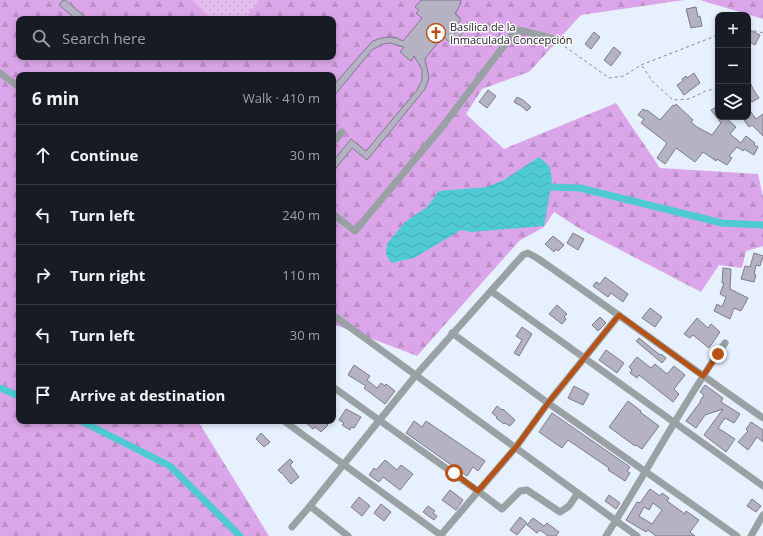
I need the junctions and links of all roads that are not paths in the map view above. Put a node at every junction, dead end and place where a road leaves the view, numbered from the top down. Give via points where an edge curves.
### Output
1 (555, 40) road end
2 (0, 73) edge
3 (16, 85) edge
4 (342, 132) dead end
5 (336, 139) edge
6 (336, 216) edge
7 (491, 291) junction
8 (619, 315) junction
9 (336, 317) edge
10 (452, 333) junction
11 (726, 343) dead end
12 (584, 359) junction
13 (416, 375) junction
14 (703, 376) junction
15 (336, 389) edge
16 (548, 403) junction
17 (763, 418) edge
18 (379, 420) junction
19 (674, 423) junction
20 (288, 424) edge
21 (516, 447) junction
22 (344, 464) junction
23 (646, 473) junction
24 (763, 486) edge
25 (478, 491) junction
26 (578, 493) junction
27 (310, 506) junction
28 (763, 515) edge
29 (616, 521) junction
30 (292, 527) dead end
31 (348, 536) edge
32 (441, 536) edge
33 (606, 536) edge
34 (637, 536) edge
35 (737, 536) edge
36 (750, 536) edge

1 - 6 street via 519,30 512,35 442,127 355,231
2 - 3 street
4 - 5 street
7 - 8 street via 523,255 528,253
7 - 10 street
7 - 12 street
8 - 12 street
8 - 14 street
9 - 13 street
10 - 13 street
10 - 16 street
11 - 14 street
12 - 16 street
12 - 19 street
13 - 18 street
13 - 21 street
14 - 17 street
14 - 19 street
15 - 18 street
16 - 21 street
16 - 23 street
18 - 22 street
18 - 25 street
19 - 23 street
19 - 24 street
20 - 22 street
21 - 25 street
21 - 26 street
22 - 27 street
22 - 32 street
23 - 29 street
23 - 35 street
25 - 26 street via 502,510 520,491 527,490 560,512 569,506
25 - 32 street
26 - 29 street
27 - 30 street
27 - 31 street
28 - 36 street
29 - 33 street
29 - 34 street

